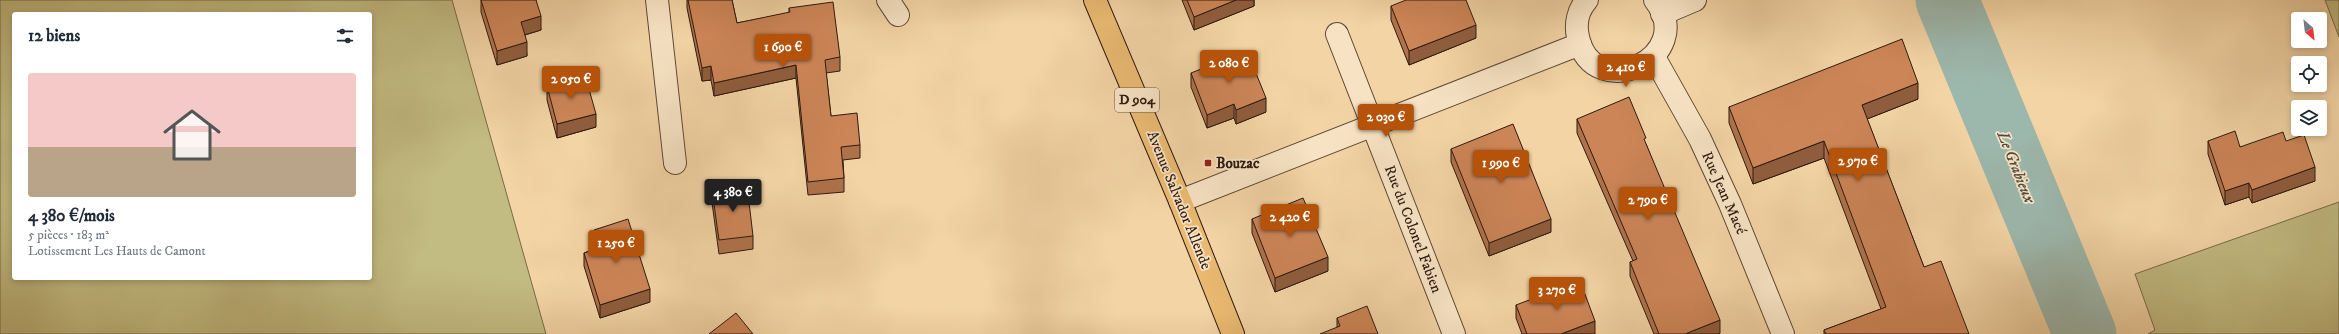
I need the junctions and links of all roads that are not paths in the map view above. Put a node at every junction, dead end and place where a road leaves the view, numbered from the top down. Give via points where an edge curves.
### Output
1 (657, 0) edge
2 (1095, 0) edge
3 (1588, 0) edge
4 (1696, 0) edge
5 (1658, 7) edge
6 (1337, 34) dead end
7 (1580, 44) junction
8 (1654, 57) junction
9 (1373, 125) junction
10 (675, 163) dead end
11 (1180, 201) junction
12 (1233, 334) edge
13 (1454, 334) edge
14 (1783, 334) edge

1 - 10 street
2 - 11 main road, Avenue Salvador Allende / D 904
3 - 7 street via 1578,16
4 - 5 street
5 - 8 street via 1664,36
6 - 9 street, Rue du Colonel Fabien
7 - 8 street via 1588,57 1599,66 1613,71 1627,71 1642,66
7 - 9 street
8 - 14 street, Rue Jean Macé via 1700,139
9 - 11 street
9 - 13 street, Rue du Colonel Fabien
11 - 12 main road, Avenue Salvador Allende / D 904

